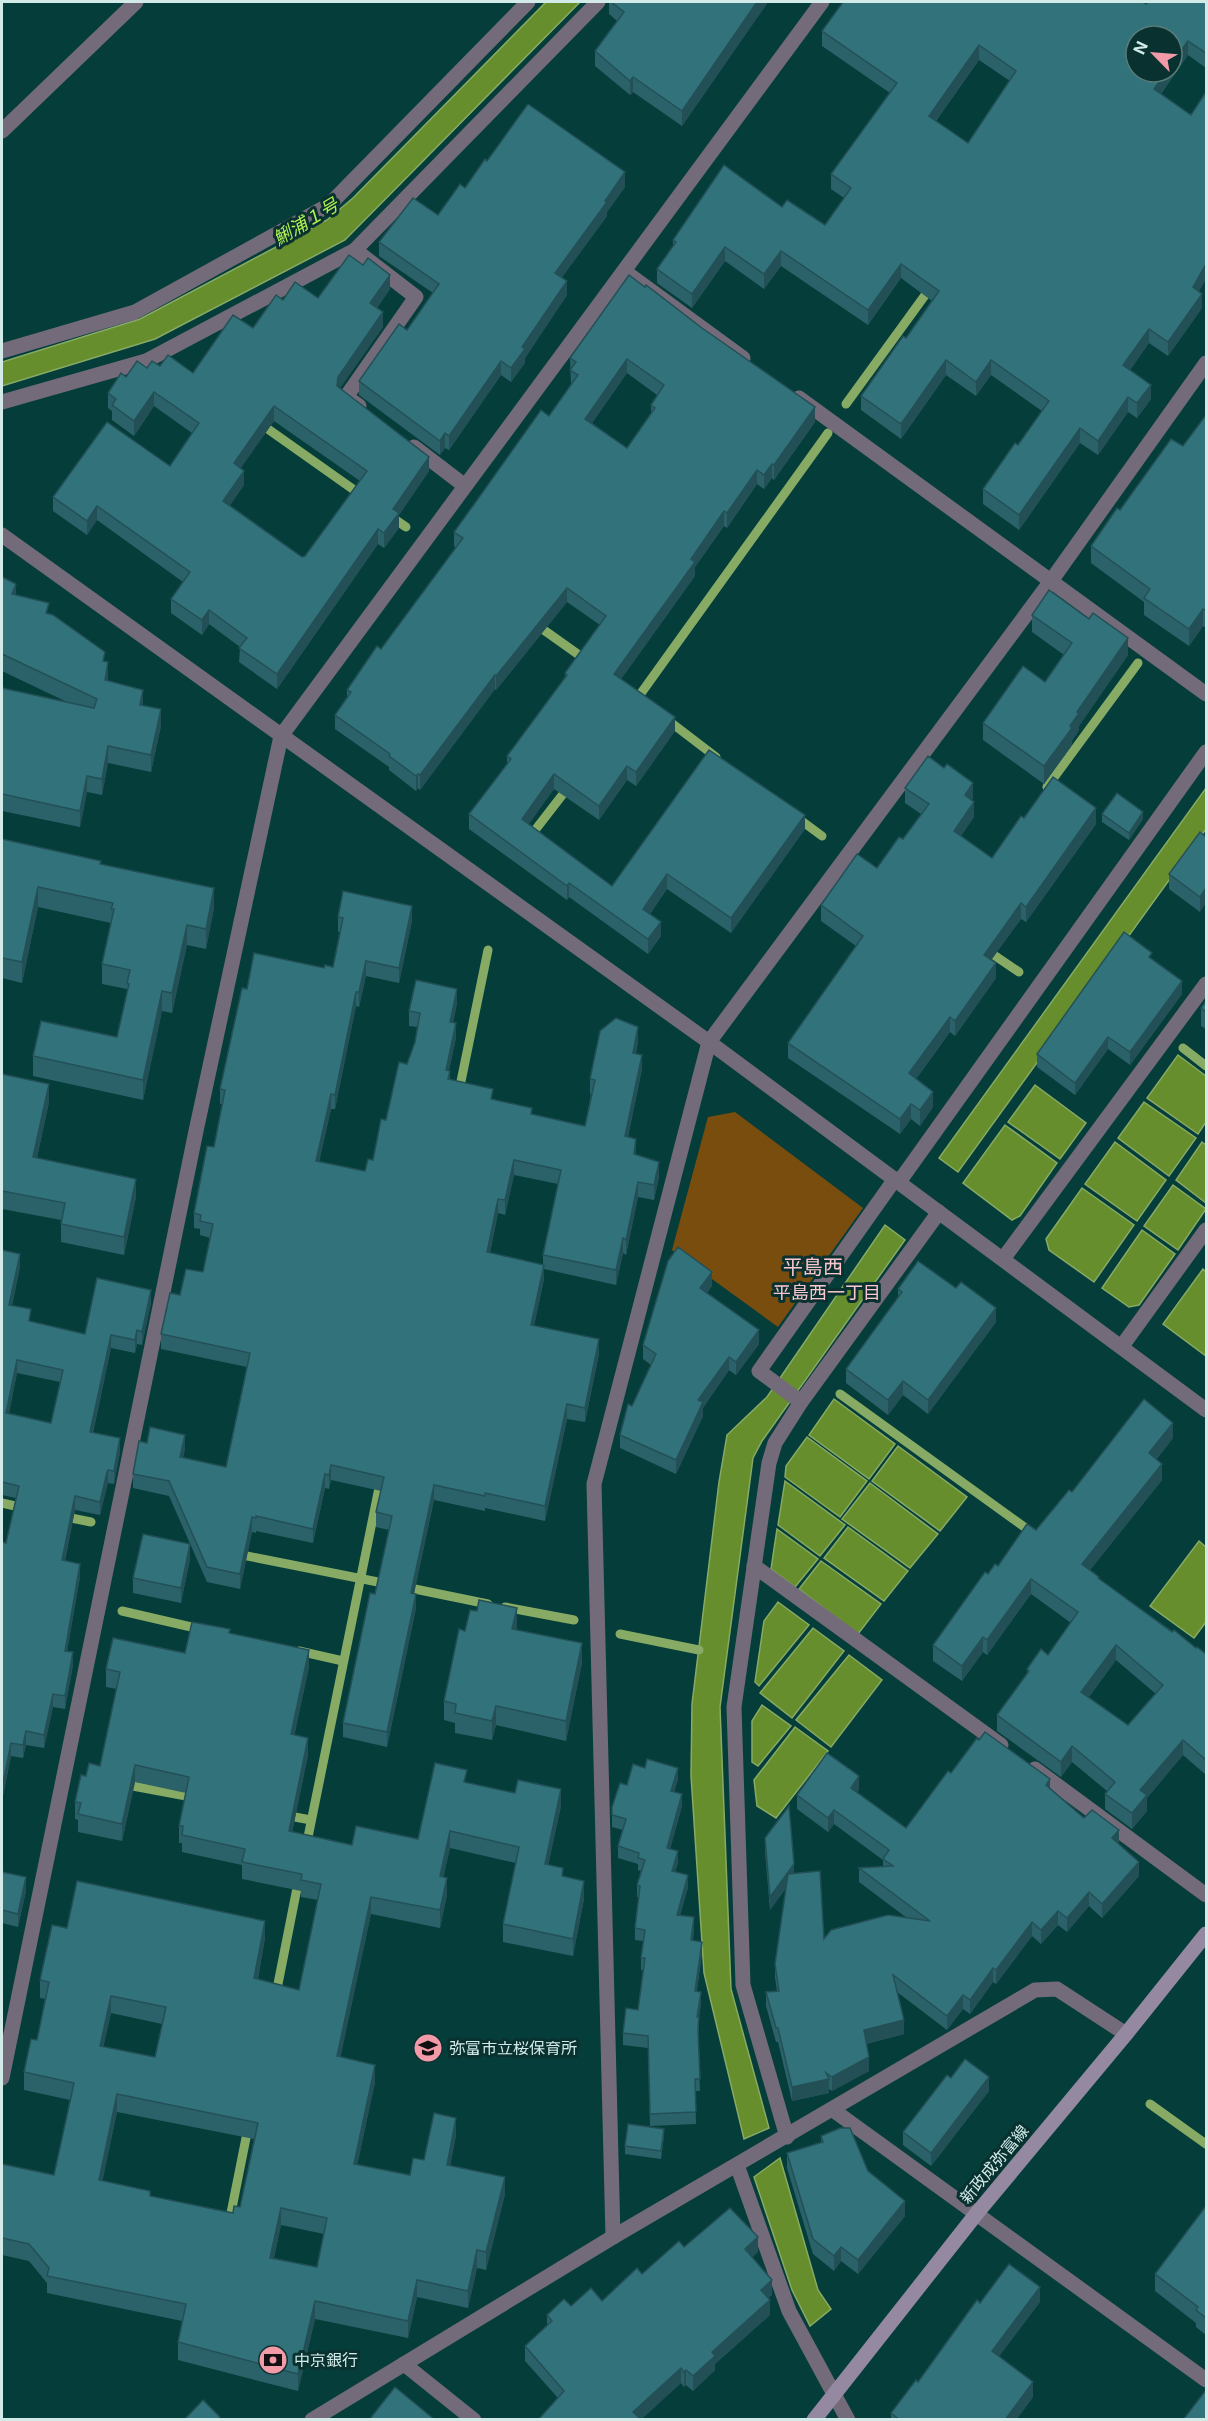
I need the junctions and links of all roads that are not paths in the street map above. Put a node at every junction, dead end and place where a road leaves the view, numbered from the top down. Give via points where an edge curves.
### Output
1 (136, 2) edge
2 (528, 2) edge
3 (598, 2) edge
4 (822, 2) edge
5 (2, 131) edge
6 (355, 250) junction
7 (624, 271) junction
8 (2, 351) edge
9 (1206, 363) edge
10 (759, 369) edge
11 (788, 391) edge
12 (2, 402) edge
13 (374, 417) edge
14 (401, 438) edge
15 (465, 486) junction
16 (2, 535) edge
17 (1051, 581) junction
18 (1206, 694) edge
19 (281, 736) junction
20 (1206, 752) edge
21 (1206, 984) edge
22 (709, 1042) junction
23 (897, 1181) junction
24 (939, 1212) junction
25 (1206, 1230) edge
26 (1004, 1259) junction
27 (1122, 1346) junction
28 (801, 1402) junction
29 (1206, 1410) edge
30 (754, 1566) junction
31 (1206, 1895) edge
32 (1206, 1934) edge
33 (1126, 2034) junction
34 (2, 2078) edge
35 (833, 2110) junction
36 (787, 2137) junction
37 (737, 2165) junction
38 (977, 2213) junction
39 (613, 2237) junction
40 (404, 2364) junction
41 (1206, 2380) edge
42 (834, 2395) junction
43 (312, 2420) edge
44 (474, 2420) edge
45 (814, 2420) edge
46 (848, 2420) edge

1 - 5 street
2 - 8 street via 328,205 135,312
3 - 6 street
4 - 7 street
6 - 12 street via 146,361
6 - 13 street via 416,297 346,397
7 - 10 street
7 - 15 street
9 - 17 street
11 - 17 street
14 - 15 street
15 - 19 street
16 - 19 street
17 - 18 street
17 - 22 street
19 - 22 street
19 - 34 street via 192,1149
20 - 23 street
21 - 26 street
22 - 23 street
22 - 39 street via 594,1484
23 - 24 street
23 - 28 street via 759,1371
24 - 26 street
24 - 28 street
25 - 27 street
26 - 27 street
27 - 29 street
28 - 30 street via 775,1443 769,1463
30 - 31 street
30 - 36 street via 734,1707 743,1985
32 - 33 main road, 新政成弥富線
33 - 35 street via 1057,1989 1035,1990
33 - 38 main road, 新政成弥富線
35 - 36 street
35 - 38 street
36 - 37 street
37 - 39 street
37 - 42 street via 789,2311
38 - 41 street
38 - 42 main road, 新政成弥富線
39 - 40 street
40 - 43 street
40 - 44 street
42 - 45 main road, 新政成弥富線
42 - 46 street

